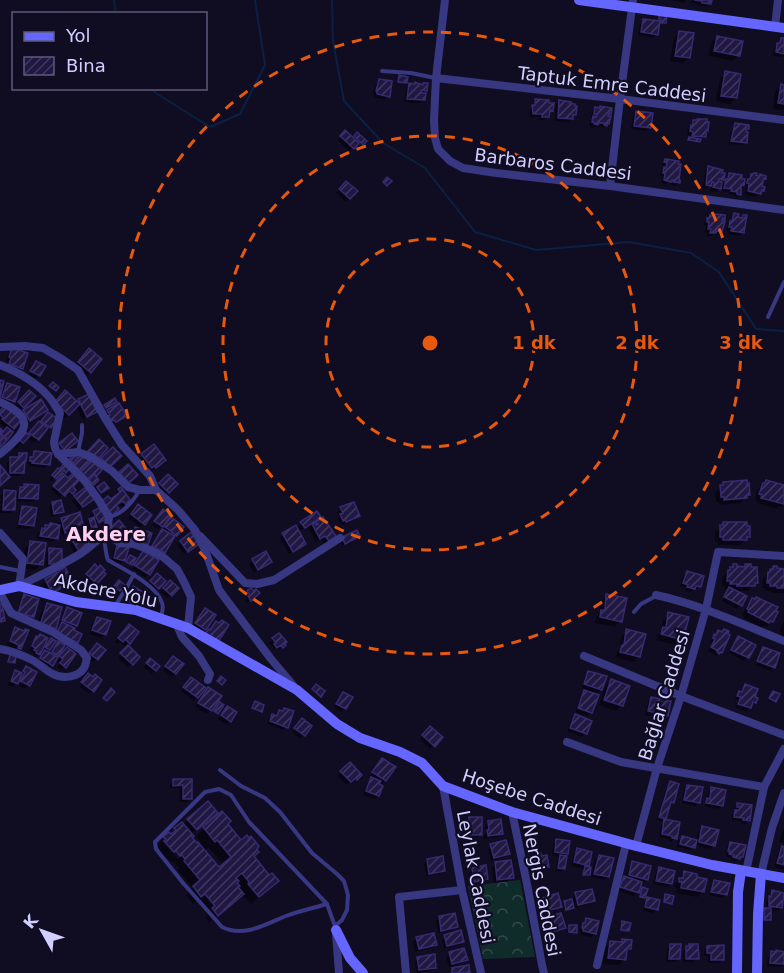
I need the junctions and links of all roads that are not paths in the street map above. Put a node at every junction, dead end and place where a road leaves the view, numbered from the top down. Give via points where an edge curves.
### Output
1 (445, 0) edge
2 (579, 0) edge
3 (778, 0) edge
4 (633, 3) edge
5 (779, 28) edge
6 (382, 71) dead end
7 (436, 78) junction
8 (620, 99) junction
9 (784, 120) edge
10 (610, 186) junction
11 (784, 210) edge
12 (784, 282) edge
13 (768, 317) dead end
14 (0, 347) edge
15 (0, 365) edge
16 (0, 402) edge
17 (82, 425) dead end
18 (78, 453) junction
19 (0, 454) edge
20 (58, 454) junction
21 (140, 490) junction
22 (156, 490) junction
23 (109, 517) junction
24 (195, 530) junction
25 (0, 533) edge
26 (105, 535) junction
27 (340, 538) dead end
28 (784, 556) edge
29 (0, 567) edge
30 (21, 571) junction
31 (134, 574) junction
32 (19, 586) junction
33 (0, 591) edge
34 (656, 595) joint
35 (115, 606) junction
36 (706, 609) junction
37 (633, 612) dead end
38 (161, 618) junction
39 (176, 623) junction
40 (188, 628) junction
41 (784, 641) edge
42 (0, 649) edge
43 (584, 656) dead end
44 (208, 680) dead end
45 (297, 690) junction
46 (681, 696) junction
47 (784, 735) edge
48 (567, 742) dead end
49 (784, 749) edge
50 (657, 768) junction
51 (220, 770) dead end
52 (443, 786) junction
53 (764, 787) junction
54 (784, 793) edge
55 (512, 812) junction
56 (631, 845) junction
57 (744, 871) junction
58 (761, 874) junction
59 (784, 878) edge
60 (462, 890) junction
61 (327, 904) junction
62 (335, 928) junction
63 (597, 964) dead end
64 (339, 973) edge
65 (363, 973) edge
66 (406, 973) edge
67 (481, 973) edge
68 (544, 973) edge
69 (737, 973) edge
70 (757, 973) edge

1 - 7 street, Barbaros Caddesi
2 - 4 street
3 - 5 street
4 - 5 street
4 - 8 street
6 - 7 lane
7 - 8 street, Taptuk Emre Caddesi
7 - 10 street, Barbaros Caddesi via 435,138 438,149 450,161 463,168
8 - 9 street, Taptuk Emre Caddesi
8 - 10 street
10 - 11 street, Barbaros Caddesi
12 - 13 lane
14 - 22 street via 43,348 78,370 122,445 150,476
15 - 20 street via 18,372 49,396 60,413 54,442
16 - 19 street via 15,408 25,425
17 - 18 lane
18 - 20 street
18 - 21 street via 112,471 128,487
20 - 23 street via 84,480
21 - 22 street
21 - 23 lane via 124,510
22 - 24 street
23 - 26 street
24 - 27 street via 245,583 257,584 274,580
24 - 45 street via 219,590
25 - 30 street via 23,559
26 - 31 lane via 108,560
26 - 32 street via 58,567
26 - 40 street via 150,550 177,569 191,597
28 - 36 street, Bağlar Caddesi via 718,552
29 - 30 lane
30 - 32 street
31 - 35 lane
31 - 38 lane via 160,598
32 - 33 street, Akdere Yolu
32 - 35 street, Akdere Yolu via 76,602
33 - 42 street via 11,613 53,632 87,658 81,671 61,677 22,655
34 - 36 street
34 - 37 lane
35 - 38 street, Akdere Yolu
36 - 41 street
36 - 46 street, Bağlar Caddesi
38 - 39 street, Akdere Yolu
39 - 40 street, Akdere Yolu
39 - 44 street via 210,674
40 - 45 street, Akdere Yolu
43 - 46 street
45 - 52 street, Hoşebe Caddesi via 360,738 422,763
46 - 47 street
46 - 50 street, Bağlar Caddesi
48 - 50 street via 621,762
49 - 53 street
50 - 53 street
50 - 56 street, Bağlar Caddesi
51 - 62 lane via 265,798 312,853 344,881 347,910
52 - 55 street, Hoşebe Caddesi
52 - 60 street, Leylak Caddesi
53 - 57 street
54 - 58 street
55 - 56 street, Hoşebe Caddesi
55 - 68 street, Nergis Caddesi
56 - 57 street, Hoşebe Caddesi
56 - 63 street, Bağlar Caddesi
57 - 58 street, Hoşebe Caddesi
57 - 69 street via 738,892
58 - 59 street, Hoşebe Caddesi
58 - 70 street
60 - 66 street via 399,897
60 - 67 street, Leylak Caddesi
61 - 61 lane via 260,927 226,929 183,883 156,849 155,842 205,792 219,789 231,795 249,822
61 - 62 lane
62 - 64 street
62 - 65 street via 350,958

